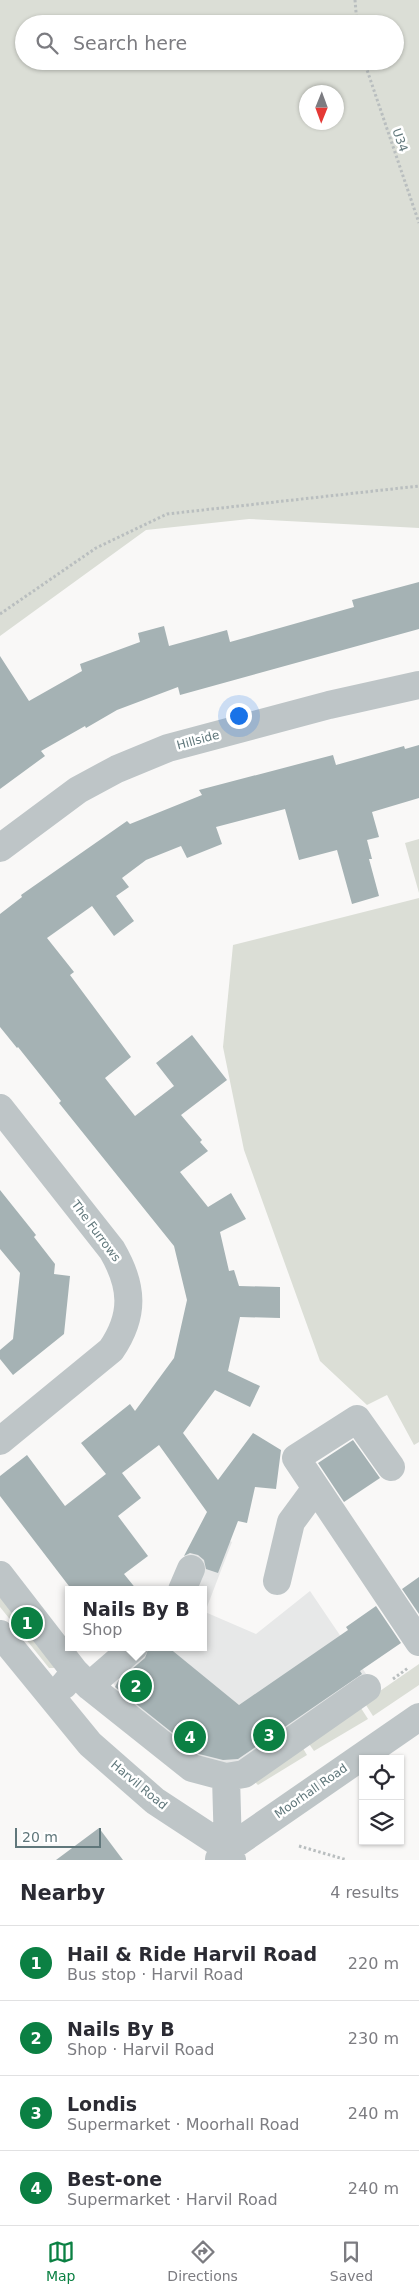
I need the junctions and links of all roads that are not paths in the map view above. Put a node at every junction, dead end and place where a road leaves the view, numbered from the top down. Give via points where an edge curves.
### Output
1 (419, 686) edge
2 (0, 848) edge
3 (0, 1108) edge
4 (0, 1441) edge
5 (391, 1467) dead end
6 (316, 1488) junction
7 (0, 1575) edge
8 (277, 1581) dead end
9 (0, 1634) edge
10 (419, 1642) edge
11 (128, 1651) edge
12 (82, 1679) junction
13 (367, 1688) dead end
14 (52, 1700) junction
15 (419, 1716) edge
16 (226, 1777) junction
17 (226, 1856) edge

1 - 2 street, Hillside via 168,748 117,769 78,790
3 - 4 street, The Furrows via 112,1250 123,1268 128,1300 122,1335 111,1350
5 - 6 street via 357,1419 296,1458
6 - 8 street via 291,1522
6 - 10 street
7 - 12 street
9 - 14 street, Harvil Road
11 - 12 street
12 - 14 street
12 - 16 street via 192,1768
13 - 16 street via 244,1774
14 - 17 street, Harvil Road via 90,1744 155,1801
15 - 17 street, Moorhall Road
16 - 17 street

